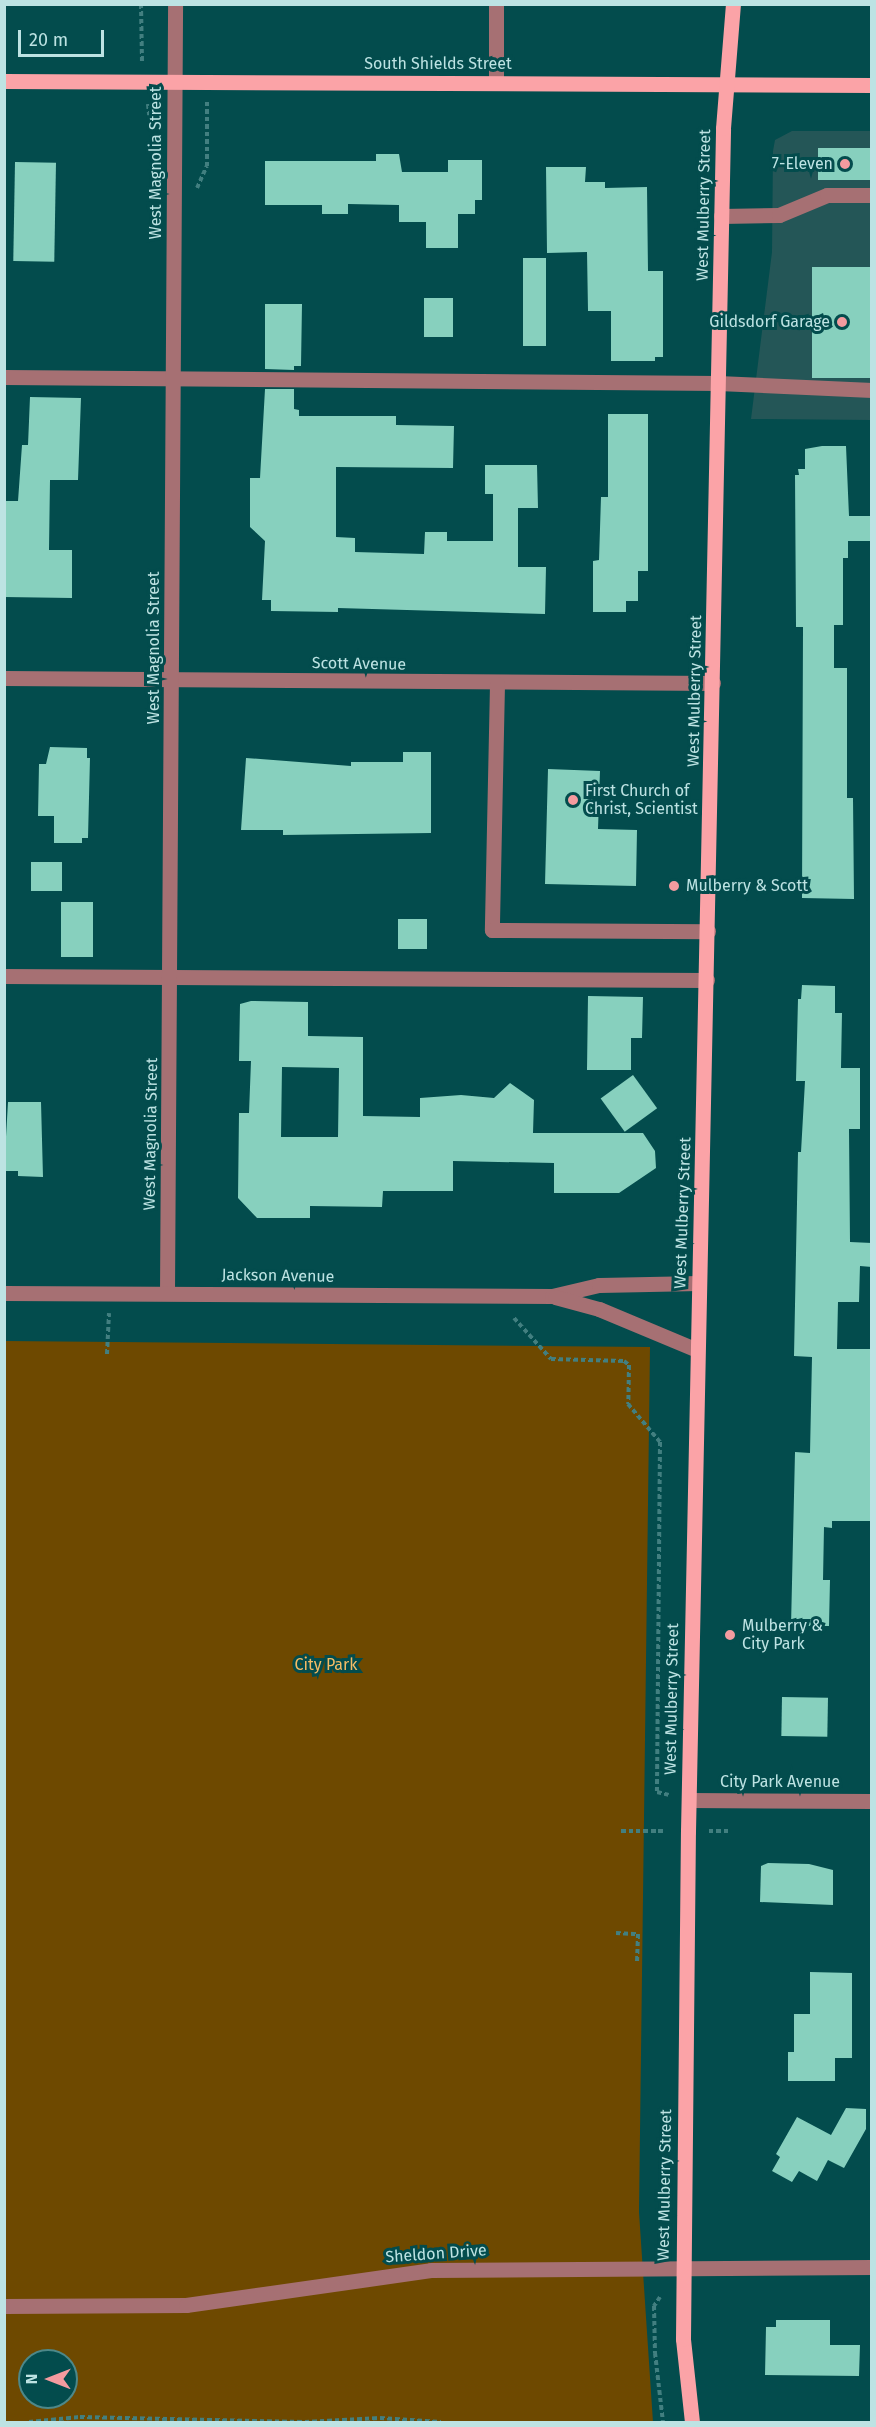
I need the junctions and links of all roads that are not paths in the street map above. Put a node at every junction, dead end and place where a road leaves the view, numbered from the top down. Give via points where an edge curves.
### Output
1 (174, 4) edge
2 (496, 4) edge
3 (733, 4) edge
4 (4, 81) edge
5 (174, 82) junction
6 (496, 82) junction
7 (728, 85) junction
8 (872, 85) edge
9 (872, 195) edge
10 (721, 216) junction
11 (4, 377) edge
12 (173, 379) junction
13 (718, 383) junction
14 (872, 390) edge
15 (4, 678) edge
16 (171, 680) junction
17 (713, 683) junction
18 (497, 684) junction
19 (708, 931) junction
20 (4, 976) edge
21 (171, 977) junction
22 (707, 980) junction
23 (699, 1283) junction
24 (4, 1293) edge
25 (167, 1293) junction
26 (552, 1296) junction
27 (697, 1350) junction
28 (689, 1800) junction
29 (872, 1801) edge
30 (872, 2267) edge
31 (682, 2268) junction
32 (4, 2306) edge
33 (692, 2422) edge

1 - 5 street, West Magnolia Street
2 - 6 street
3 - 7 main road, West Mulberry Street
4 - 5 main road, South Shields Street
5 - 6 main road, South Shields Street
5 - 12 street, West Magnolia Street
6 - 7 main road, South Shields Street
7 - 8 main road, South Shields Street
7 - 10 main road, West Mulberry Street
9 - 10 street via 827,195 779,215
10 - 13 main road, West Mulberry Street
11 - 12 street
12 - 13 street
12 - 16 street, West Magnolia Street
13 - 14 street
13 - 17 main road, West Mulberry Street
15 - 16 street, Scott Avenue
16 - 18 street, Scott Avenue
16 - 21 street, West Magnolia Street
17 - 18 street, Scott Avenue
17 - 19 main road, West Mulberry Street
18 - 19 street via 492,930
19 - 22 main road, West Mulberry Street
20 - 21 street
21 - 22 street
21 - 25 street, West Magnolia Street
22 - 23 main road, West Mulberry Street
23 - 26 street, Jackson Avenue via 599,1285
23 - 27 main road, West Mulberry Street
24 - 25 street, Jackson Avenue
25 - 26 street, Jackson Avenue
26 - 27 street, Jackson Avenue via 599,1309
27 - 28 main road, West Mulberry Street
28 - 29 street, City Park Avenue
28 - 31 main road, West Mulberry Street
30 - 31 street, Sheldon Drive
31 - 32 street, Sheldon Drive via 431,2270 186,2305
31 - 33 main road, West Mulberry Street via 682,2339

